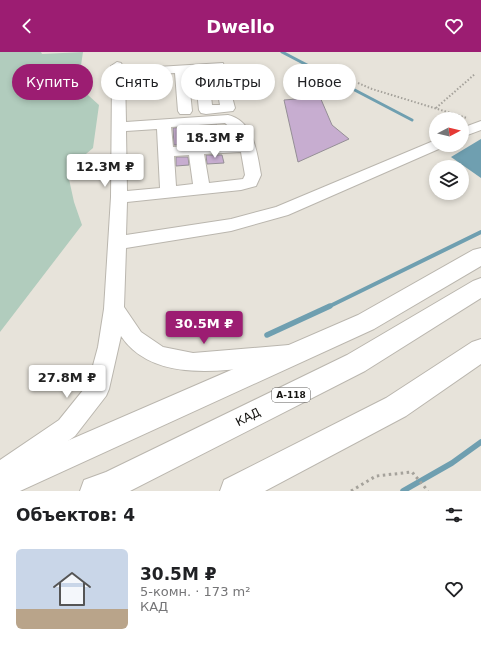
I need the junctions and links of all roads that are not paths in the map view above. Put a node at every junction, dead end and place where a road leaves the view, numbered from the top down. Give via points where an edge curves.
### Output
1 (181, 69) edge
2 (184, 100) edge
3 (205, 100) edge
4 (226, 100) edge
5 (206, 110) junction
6 (185, 111) junction
7 (119, 122) junction
8 (164, 124) junction
9 (247, 146) junction
10 (429, 148) edge
11 (196, 150) junction
12 (166, 152) junction
13 (202, 189) junction
14 (168, 192) junction
15 (119, 197) junction
16 (118, 244) junction
17 (481, 256) edge
18 (481, 287) edge
19 (114, 309) junction
20 (481, 350) edge
21 (299, 353) junction
22 (0, 475) edge
23 (0, 484) edge
24 (95, 491) edge
25 (235, 491) edge

1 - 7 street via 118,69
2 - 6 street
3 - 5 street
4 - 5 street via 228,108
5 - 6 street
6 - 7 street
7 - 8 street
7 - 15 street
8 - 9 street via 228,118 242,129
8 - 12 street
9 - 11 street
9 - 13 street via 253,175 250,182
10 - 16 street via 282,211 231,225
11 - 12 street
11 - 13 street
12 - 14 street
13 - 14 street
14 - 15 street
15 - 16 street
16 - 19 street
17 - 21 main road via 366,322
18 - 24 main road, КАД / А-118 via 356,363 120,481
19 - 21 street via 134,338 157,355 193,363
19 - 22 street via 109,347 98,389 67,428
20 - 25 main road via 396,407
21 - 23 main road

